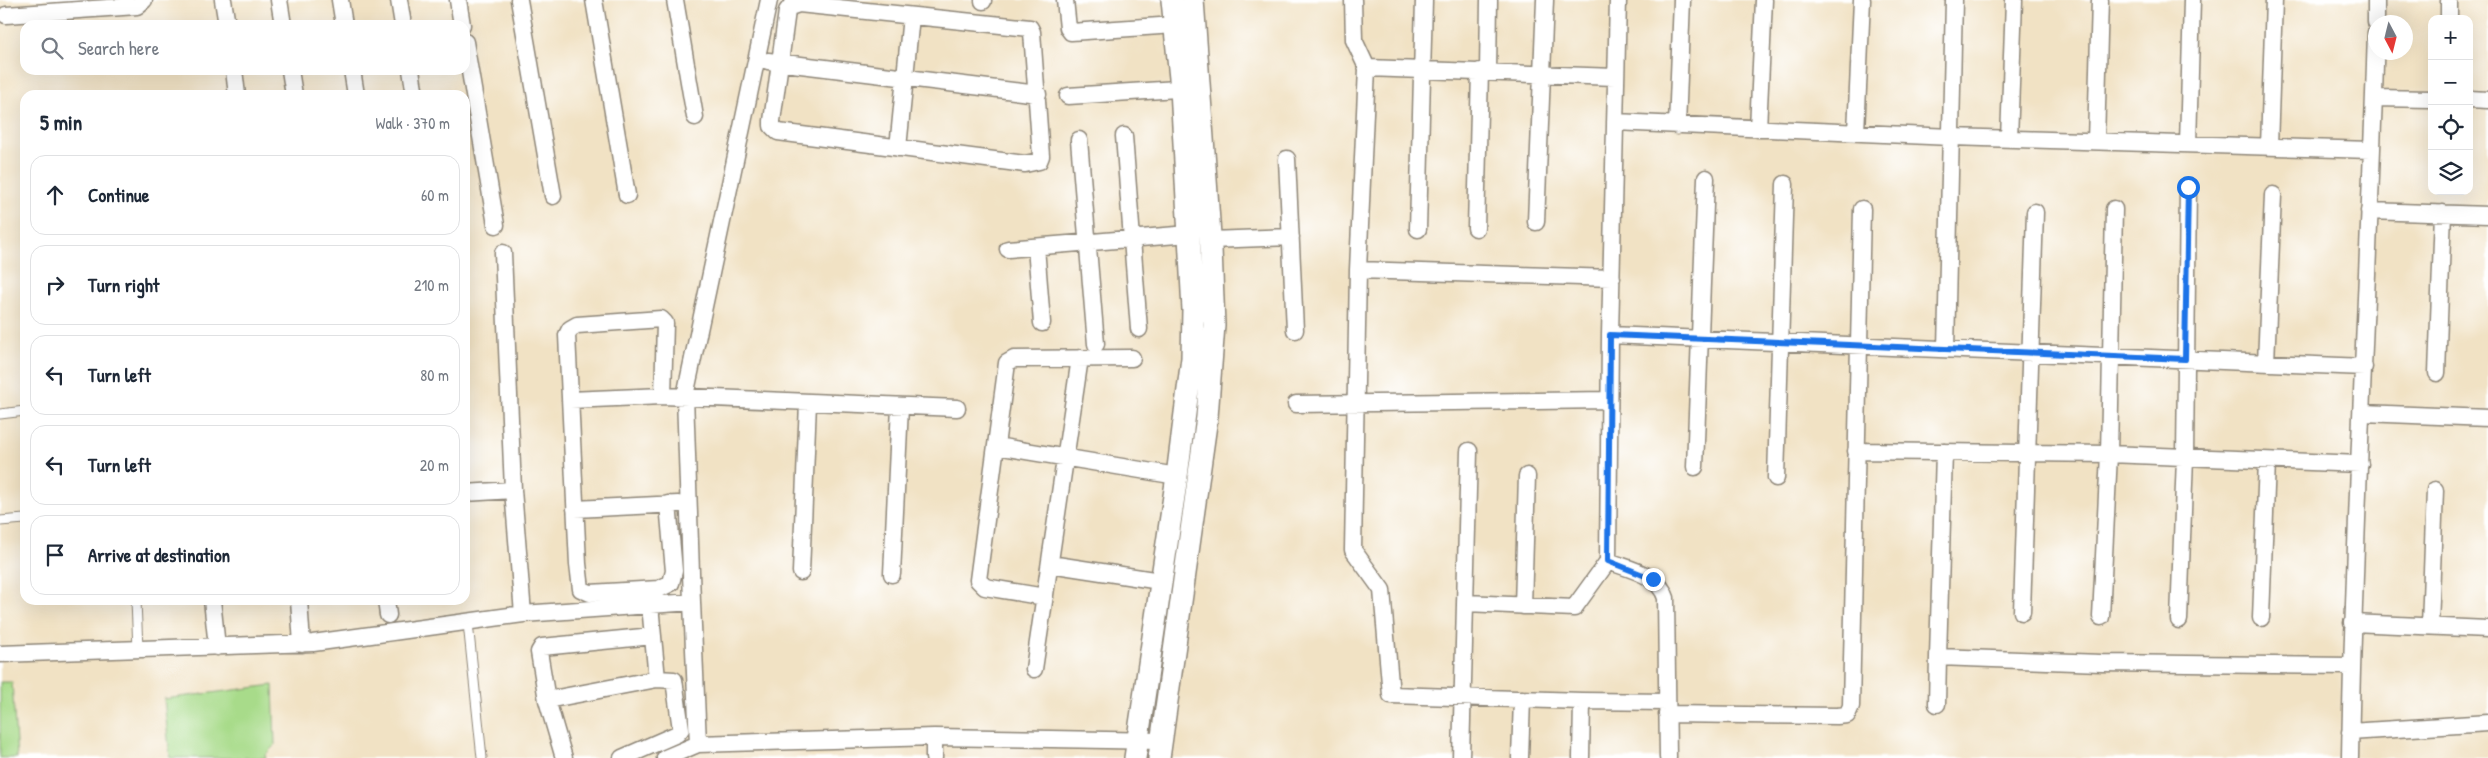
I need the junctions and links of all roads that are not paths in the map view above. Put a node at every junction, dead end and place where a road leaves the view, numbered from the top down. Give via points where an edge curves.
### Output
1 (144, 0) edge
2 (223, 0) edge
3 (279, 0) edge
4 (340, 0) edge
5 (399, 0) edge
6 (458, 0) edge
7 (519, 0) edge
8 (594, 0) edge
9 (675, 0) edge
10 (768, 0) edge
11 (1065, 0) edge
12 (1172, 0) edge
13 (1193, 0) edge
14 (1352, 0) edge
15 (1424, 0) edge
16 (1489, 0) edge
17 (1545, 0) edge
18 (1618, 0) edge
19 (1682, 0) edge
20 (1764, 0) edge
21 (1862, 0) edge
22 (1954, 0) edge
23 (2014, 0) edge
24 (2100, 0) edge
25 (2192, 0) edge
26 (2274, 0) edge
27 (2376, 0) edge
28 (2450, 0) edge
29 (6, 15) dead end
30 (2376, 15) edge
31 (2449, 15) edge
32 (911, 16) junction
33 (226, 20) edge
34 (282, 20) edge
35 (343, 20) edge
36 (402, 20) edge
37 (461, 20) edge
38 (1174, 25) junction
39 (756, 59) junction
40 (2375, 60) edge
41 (779, 62) junction
42 (1367, 68) junction
43 (1423, 69) junction
44 (470, 72) edge
45 (1484, 72) junction
46 (1542, 73) junction
47 (235, 75) edge
48 (291, 75) edge
49 (353, 75) edge
50 (412, 75) edge
51 (1615, 77) junction
52 (905, 78) junction
53 (1190, 88) junction
54 (236, 90) edge
55 (293, 90) edge
56 (355, 90) edge
57 (415, 90) edge
58 (1038, 94) junction
59 (1068, 96) dead end
60 (2374, 98) junction
61 (2428, 99) edge
62 (2473, 99) edge
63 (2488, 100) edge
64 (695, 117) dead end
65 (1615, 122) junction
66 (1677, 126) junction
67 (1758, 129) junction
68 (1856, 132) junction
69 (1124, 136) dead end
70 (1951, 138) junction
71 (2009, 139) junction
72 (1079, 140) dead end
73 (2096, 141) junction
74 (2188, 144) junction
75 (2269, 146) junction
76 (898, 148) junction
77 (2371, 150) junction
78 (1287, 159) dead end
79 (1706, 178) dead end
80 (1785, 184) dead end
81 (2188, 187) dead end
82 (2274, 194) dead end
83 (627, 195) dead end
84 (553, 196) dead end
85 (1862, 209) dead end
86 (2114, 209) dead end
87 (2369, 211) junction
88 (2035, 212) dead end
89 (2443, 213) junction
90 (2488, 215) edge
91 (1536, 222) dead end
92 (496, 225) dead end
93 (1476, 228) dead end
94 (1418, 229) dead end
95 (1189, 234) junction
96 (1291, 237) junction
97 (1132, 238) junction
98 (1210, 240) junction
99 (1088, 242) junction
100 (1036, 247) junction
101 (1008, 249) dead end
102 (503, 253) dead end
103 (1358, 270) junction
104 (1612, 278) junction
105 (1042, 323) dead end
106 (1139, 330) dead end
107 (1295, 330) dead end
108 (1610, 335) junction
109 (1699, 339) junction
110 (1780, 343) junction
111 (1096, 344) dead end
112 (1860, 346) junction
113 (1946, 349) junction
114 (2031, 353) junction
115 (2111, 356) junction
116 (1080, 358) junction
117 (1132, 358) dead end
118 (2185, 359) junction
119 (2266, 363) junction
120 (2364, 367) junction
121 (2437, 372) dead end
122 (663, 396) junction
123 (685, 396) junction
124 (570, 400) junction
125 (1609, 400) junction
126 (808, 402) junction
127 (1357, 403) junction
128 (1296, 404) dead end
129 (900, 407) junction
130 (957, 408) dead end
131 (20, 412) edge
132 (2363, 413) junction
133 (0, 414) edge
134 (2488, 418) edge
135 (996, 446) junction
136 (1469, 451) dead end
137 (1856, 451) junction
138 (1944, 452) junction
139 (2029, 453) junction
140 (2109, 454) junction
141 (1066, 458) junction
142 (2185, 458) junction
143 (2267, 461) junction
144 (2360, 464) junction
145 (1695, 467) dead end
146 (1177, 476) junction
147 (1527, 476) dead end
148 (1776, 478) dead end
149 (513, 490) junction
150 (2435, 490) dead end
151 (470, 493) edge
152 (668, 504) junction
153 (689, 504) junction
154 (575, 508) junction
155 (20, 519) edge
156 (0, 521) edge
157 (1608, 561) junction
158 (1050, 564) junction
159 (802, 572) dead end
160 (892, 574) dead end
161 (1160, 582) junction
162 (1045, 596) junction
163 (692, 602) junction
164 (1466, 603) junction
165 (136, 605) edge
166 (213, 605) edge
167 (299, 605) edge
168 (650, 605) junction
169 (1523, 606) junction
170 (2022, 612) dead end
171 (523, 614) junction
172 (2101, 617) dead end
173 (2261, 618) dead end
174 (2179, 620) dead end
175 (468, 623) junction
176 (2352, 624) junction
177 (2430, 626) junction
178 (2488, 629) edge
179 (653, 636) junction
180 (302, 644) junction
181 (217, 647) junction
182 (138, 650) junction
183 (0, 654) edge
184 (1938, 656) junction
185 (2352, 666) junction
186 (1034, 669) dead end
187 (657, 679) junction
188 (1463, 697) junction
189 (1522, 699) junction
190 (547, 700) junction
191 (1582, 702) junction
192 (1937, 704) dead end
193 (1667, 708) junction
194 (2488, 723) edge
195 (2350, 732) junction
196 (934, 737) junction
197 (698, 744) junction
198 (1136, 748) edge
199 (1160, 749) edge
200 (482, 758) edge
201 (564, 758) edge
202 (622, 758) edge
203 (665, 758) edge
204 (934, 758) edge
205 (1461, 758) edge
206 (1520, 758) edge
207 (1581, 758) edge
208 (1668, 758) edge
209 (2350, 758) edge

1 - 29 street via 138,6
2 - 33 street
3 - 34 street
4 - 35 street
5 - 36 street
6 - 37 street
7 - 84 street
8 - 83 street
9 - 64 street
10 - 39 street
11 - 38 street via 1071,32
12 - 38 street
13 - 53 street
14 - 42 street via 1354,40
15 - 43 street
16 - 45 street
17 - 46 street
18 - 51 street
19 - 66 street
20 - 67 street
21 - 68 street
22 - 70 street
23 - 71 street
24 - 73 street
25 - 74 street
26 - 75 street
27 - 30 street
28 - 31 street
32 - 41 street via 793,6 787,11
32 - 52 street
32 - 58 street via 1030,28
38 - 53 street
39 - 41 street
39 - 123 street
40 - 60 street
41 - 52 street
41 - 76 street via 772,126 778,132
42 - 43 street
42 - 103 street
43 - 45 street
43 - 94 street
44 - 92 street
45 - 46 street
45 - 93 street
46 - 51 street
46 - 91 street
47 - 54 street
48 - 55 street
49 - 56 street
50 - 57 street
51 - 65 street
52 - 58 street
52 - 76 street
53 - 59 street
53 - 95 street
53 - 98 street
58 - 76 street via 1041,156 1034,164
60 - 61 street
60 - 77 street
62 - 63 street
65 - 66 street
65 - 104 street
66 - 67 street
67 - 68 street
68 - 70 street
69 - 97 street
70 - 71 street
70 - 113 street
71 - 73 street
72 - 99 street
73 - 74 street
74 - 75 street
75 - 77 street
77 - 87 street
78 - 96 street
79 - 109 street
80 - 110 street
81 - 118 street
82 - 119 street
85 - 112 street
86 - 115 street
87 - 89 street
87 - 120 street
88 - 114 street
89 - 90 street
89 - 121 street
95 - 97 street
95 - 146 street via 1194,310 1192,358
96 - 98 street
96 - 107 street
97 - 99 street
97 - 106 street
98 - 199 street via 1214,325 1207,417
99 - 100 street
99 - 111 street
100 - 101 street
100 - 105 street
102 - 149 street
103 - 104 street
103 - 127 street
104 - 108 street
108 - 109 street
108 - 125 street
109 - 110 street
109 - 145 street
110 - 112 street
110 - 148 street
112 - 113 street
112 - 137 street
113 - 114 street
114 - 115 street
114 - 139 street
115 - 118 street
115 - 140 street
116 - 117 street
116 - 135 street via 1009,361
116 - 141 street
118 - 119 street
118 - 142 street
119 - 120 street
120 - 132 street
122 - 123 street
122 - 124 street
122 - 124 street via 666,327 661,320 576,325 570,329 567,335
123 - 126 street
123 - 153 street
124 - 154 street
125 - 127 street
125 - 157 street
126 - 129 street
126 - 159 street
127 - 128 street
127 - 188 street via 1353,550 1382,590 1391,695
129 - 130 street
129 - 160 street
131 - 133 lane
132 - 134 street
132 - 144 street
135 - 141 street
135 - 162 street via 978,580 986,587
136 - 164 street
137 - 138 street
137 - 193 street via 1851,706 1847,715
138 - 139 street
138 - 184 street
139 - 140 street
139 - 170 street
140 - 142 street
140 - 172 street
141 - 146 street
141 - 158 street
142 - 143 street
142 - 174 street
143 - 144 street
143 - 173 street
144 - 176 street
146 - 161 street
147 - 169 street
149 - 151 street
149 - 171 street
150 - 177 street
152 - 153 street
152 - 154 street
152 - 154 street via 674,571 671,582 659,589 590,593 581,589 579,581
153 - 163 street
155 - 156 lane
157 - 169 street via 1574,608
157 - 193 street via 1653,579 1663,588 1666,598
158 - 161 street
158 - 162 street
161 - 198 street
162 - 186 street
163 - 168 street
163 - 197 street
164 - 169 street
164 - 188 street
165 - 182 lane
166 - 181 street
167 - 180 street
168 - 171 street
168 - 179 street
171 - 175 street
175 - 180 street
175 - 200 lane
176 - 177 street
176 - 185 street
177 - 178 street
179 - 187 street
179 - 190 street via 542,647 539,652
180 - 181 street
181 - 182 street
182 - 183 street
184 - 185 street via 2101,663
184 - 192 street
185 - 195 street
187 - 190 street
187 - 202 street via 674,680 681,729 677,734
188 - 189 street
188 - 205 street
189 - 191 street
189 - 206 street
190 - 201 street
191 - 193 street
191 - 207 street
193 - 208 street
194 - 195 street
195 - 209 street
196 - 197 street
196 - 198 street
196 - 204 street
197 - 203 street
198 - 199 street

